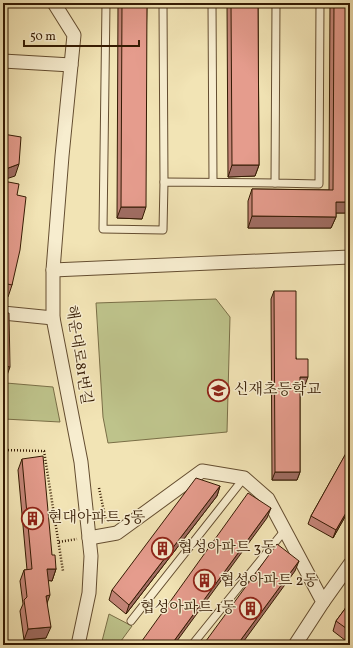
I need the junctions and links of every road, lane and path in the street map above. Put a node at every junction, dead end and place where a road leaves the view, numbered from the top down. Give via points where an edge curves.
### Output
1 (54, 3) edge
2 (106, 3) edge
3 (164, 3) edge
4 (212, 3) edge
5 (276, 3) edge
6 (320, 3) edge
7 (3, 61) edge
8 (71, 65) junction
9 (164, 182) junction
10 (213, 182) junction
11 (275, 183) junction
12 (350, 257) edge
13 (53, 270) junction
14 (3, 313) edge
15 (53, 318) junction
16 (7, 414) dead end
17 (3, 450) edge
18 (244, 478) junction
19 (285, 530) junction
20 (89, 538) junction
21 (350, 564) edge
22 (63, 572) dead end
23 (323, 602) junction
24 (131, 621) dead end
25 (301, 643) edge
26 (78, 645) edge
27 (192, 645) edge

1 - 8 street, 해운대로81번길 via 74,35
2 - 9 lane via 102,229 163,230
3 - 9 lane
4 - 10 lane
5 - 11 lane
6 - 11 lane via 319,184
7 - 8 street
8 - 13 street, 해운대로81번길
9 - 10 lane
10 - 11 lane
12 - 13 street
13 - 15 street, 해운대로81번길
14 - 15 street
15 - 20 street, 해운대로81번길 via 81,462
16 - 17 path
17 - 22 path via 44,451
18 - 19 street via 268,499
18 - 20 street via 202,471 117,533
18 - 24 lane
19 - 23 street
19 - 27 lane
20 - 26 street, 해운대로81번길 via 92,556 90,593
21 - 23 street
23 - 25 street

